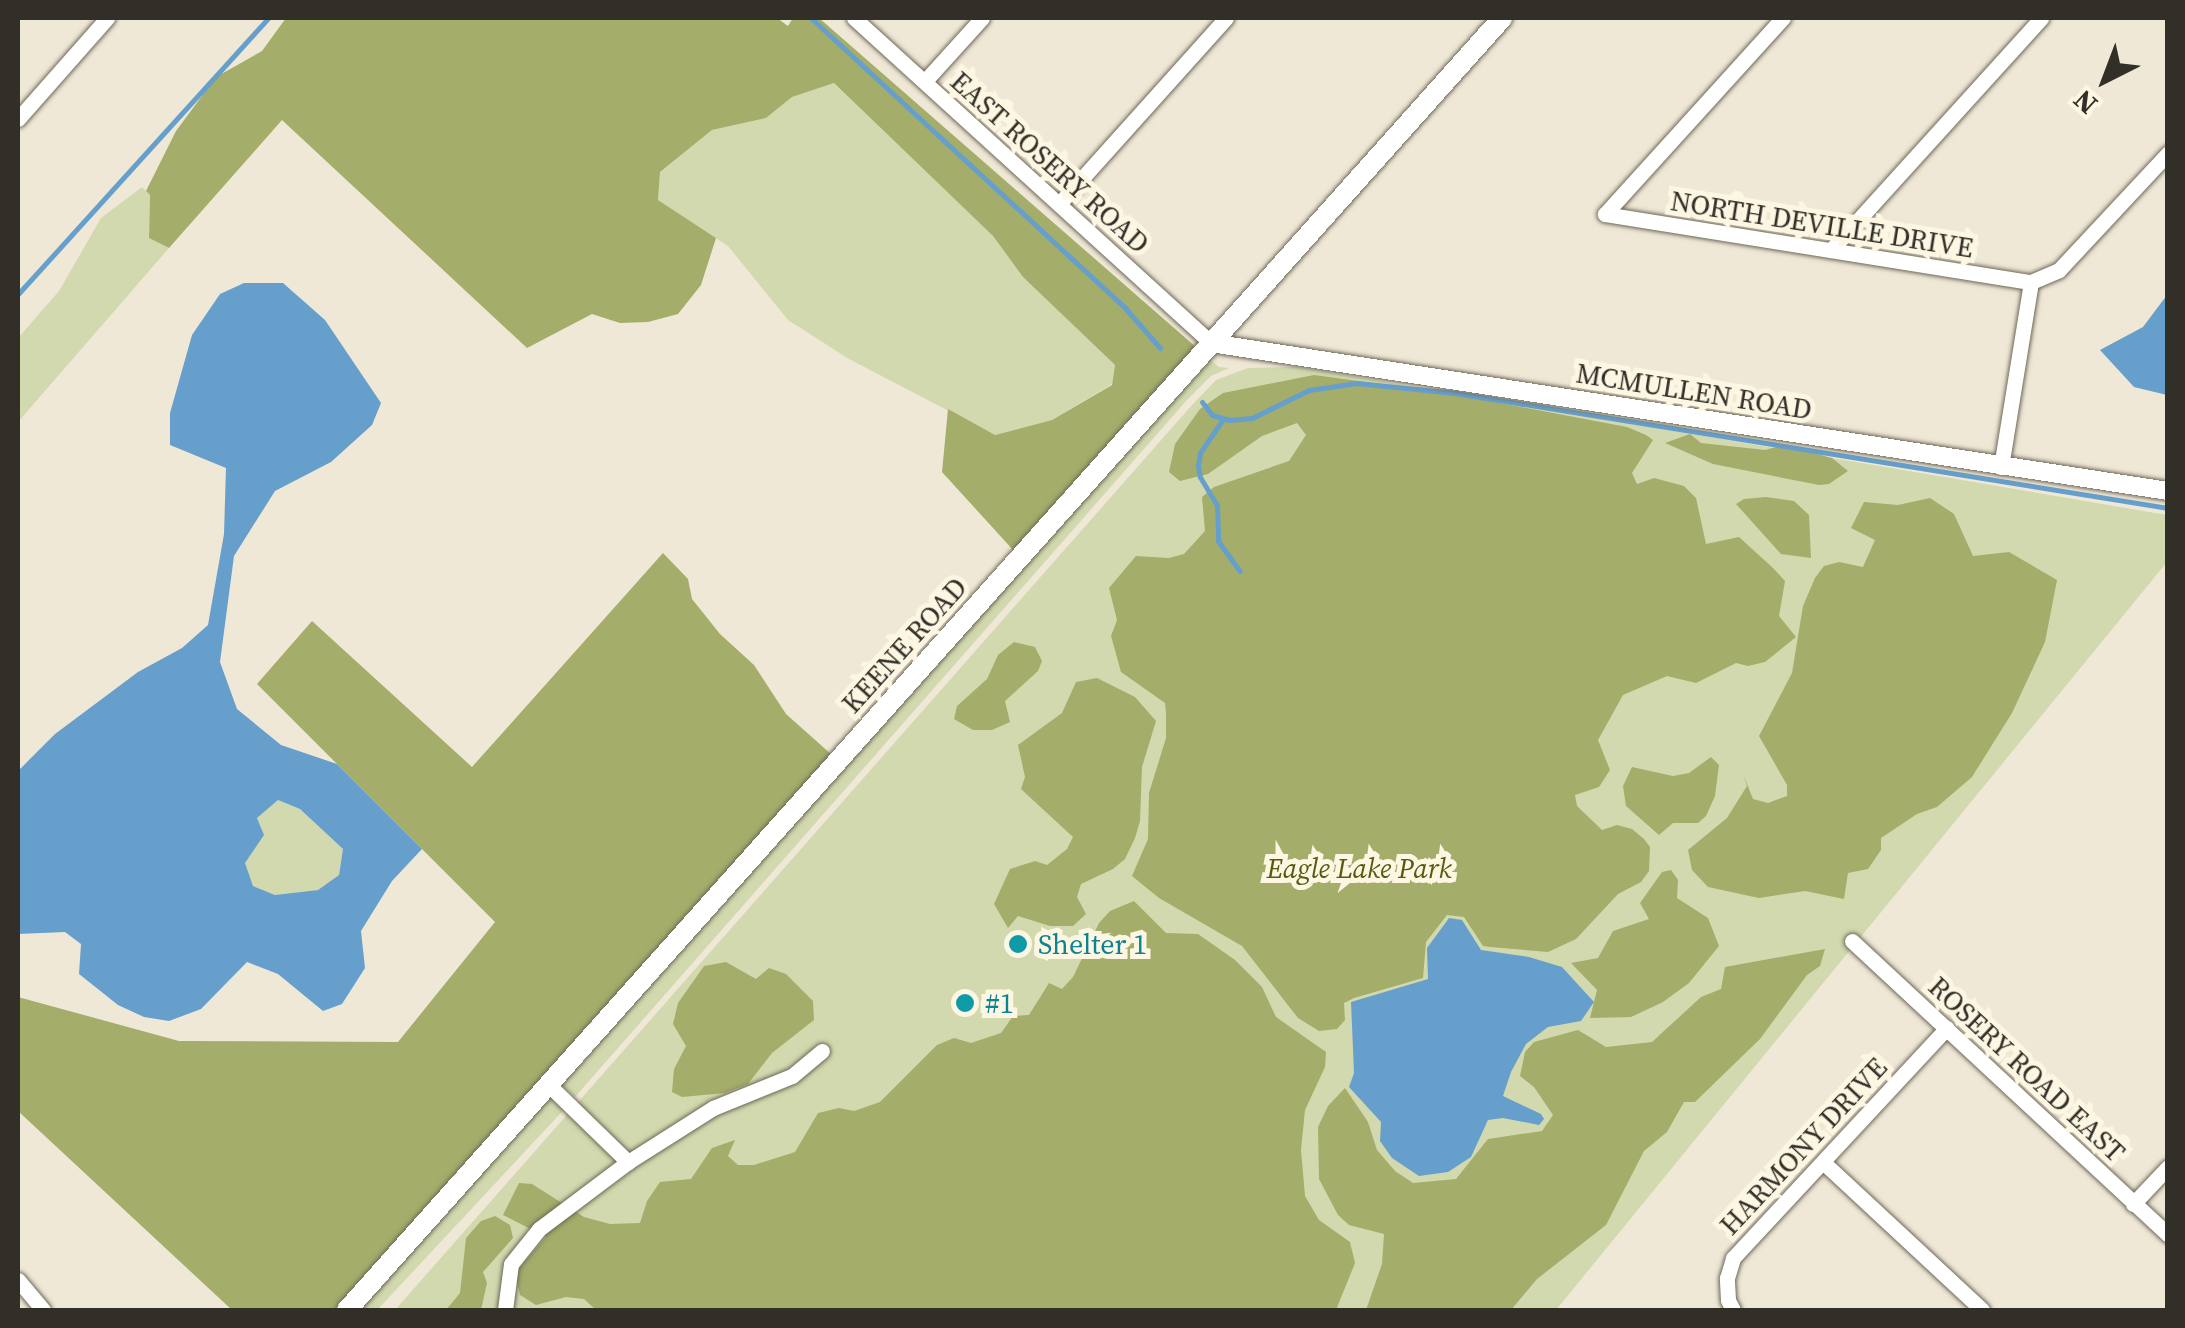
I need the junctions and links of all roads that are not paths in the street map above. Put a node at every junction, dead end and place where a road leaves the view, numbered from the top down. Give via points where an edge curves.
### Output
1 (107, 18) edge
2 (854, 18) edge
3 (982, 18) edge
4 (1226, 18) edge
5 (1502, 18) edge
6 (1784, 18) edge
7 (2041, 18) edge
8 (925, 82) junction
9 (18, 119) edge
10 (2168, 153) edge
11 (1058, 204) junction
12 (1831, 250) junction
13 (2032, 282) junction
14 (1212, 343) junction
15 (2001, 468) junction
16 (2168, 491) edge
17 (1852, 941) dead end
18 (1947, 1028) junction
19 (822, 1050) dead end
20 (548, 1084) junction
21 (628, 1162) junction
22 (1824, 1163) junction
23 (2168, 1166) edge
24 (2133, 1204) junction
25 (2168, 1235) edge
26 (18, 1280) edge
27 (43, 1310) edge
28 (348, 1310) edge
29 (505, 1310) edge
30 (1734, 1310) edge
31 (1982, 1310) edge

1 - 9 street
2 - 8 street, EAST ROSERY ROAD
3 - 8 street
4 - 11 street
5 - 14 main road, KEENE ROAD
6 - 12 street, NORTH DEVILLE DRIVE via 1605,214
7 - 12 street
8 - 11 street, EAST ROSERY ROAD
10 - 13 street via 2059,270
11 - 14 street, EAST ROSERY ROAD
12 - 13 street, NORTH DEVILLE DRIVE
13 - 15 street
14 - 15 street, MCMULLEN ROAD
14 - 20 main road, KEENE ROAD
15 - 16 street, MCMULLEN ROAD
17 - 18 street, ROSERY ROAD EAST
18 - 22 street, HARMONY DRIVE
18 - 24 street, ROSERY ROAD EAST
19 - 21 street via 806,1068 713,1108
20 - 21 street
20 - 28 main road, KEENE ROAD
21 - 29 street via 521,1247 506,1280
22 - 30 street, HARMONY DRIVE via 1732,1258 1726,1278
22 - 31 street
23 - 24 street
24 - 25 street, ROSERY ROAD EAST
26 - 27 street

